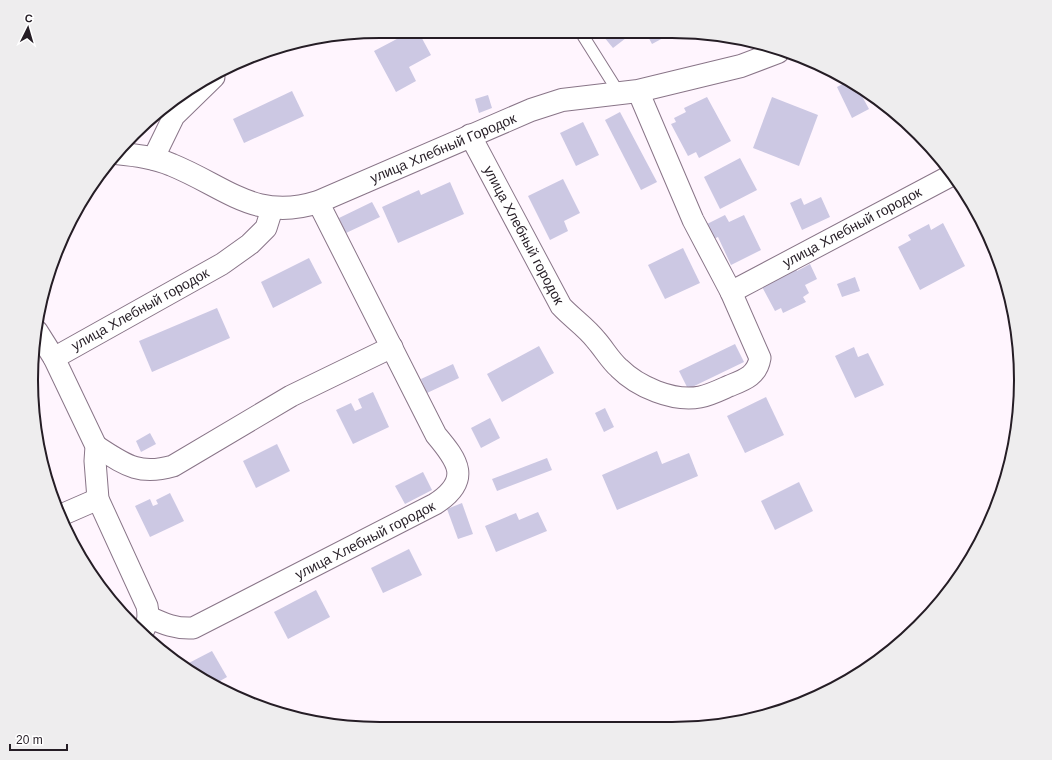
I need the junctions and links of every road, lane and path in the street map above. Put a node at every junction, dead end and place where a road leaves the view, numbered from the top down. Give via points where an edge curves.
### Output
1 (586, 38) edge
2 (774, 54) edge
3 (203, 88) edge
4 (629, 92) junction
5 (470, 135) junction
6 (124, 154) edge
7 (153, 159) junction
8 (947, 178) edge
9 (318, 202) junction
10 (272, 209) junction
11 (731, 292) junction
12 (41, 337) edge
13 (392, 347) junction
14 (54, 358) junction
15 (96, 446) junction
16 (98, 499) junction
17 (65, 513) edge
18 (145, 625) edge

1 - 4 lane
2 - 4 street, улица Хлебный Городок via 741,66
3 - 7 street via 174,116
4 - 5 street, улица Хлебный Городок via 562,100
4 - 11 street, улица Хлебный городок
5 - 9 street, улица Хлебный Городок
5 - 11 street, улица Хлебный городок via 561,306 596,339 629,377 661,393 685,398 721,390 755,373 760,358
6 - 7 street, улица Хлебный Городок
7 - 10 street, улица Хлебный Городок via 172,164 242,200
8 - 11 street, улица Хлебный городок
9 - 10 street, улица Хлебный Городок
9 - 13 street, улица Хлебный городок
10 - 14 street, улица Хлебный городок via 266,228 250,244 222,264
12 - 14 street, улица Хлебный городок
13 - 15 street via 291,396 172,466 160,470 135,469
13 - 18 street, улица Хлебный городок via 436,435 453,455 459,468 457,480 451,490 435,504 194,628
14 - 15 street, улица Хлебный городок
15 - 16 street, улица Хлебный городок
16 - 17 street
16 - 18 street, улица Хлебный городок via 147,606

